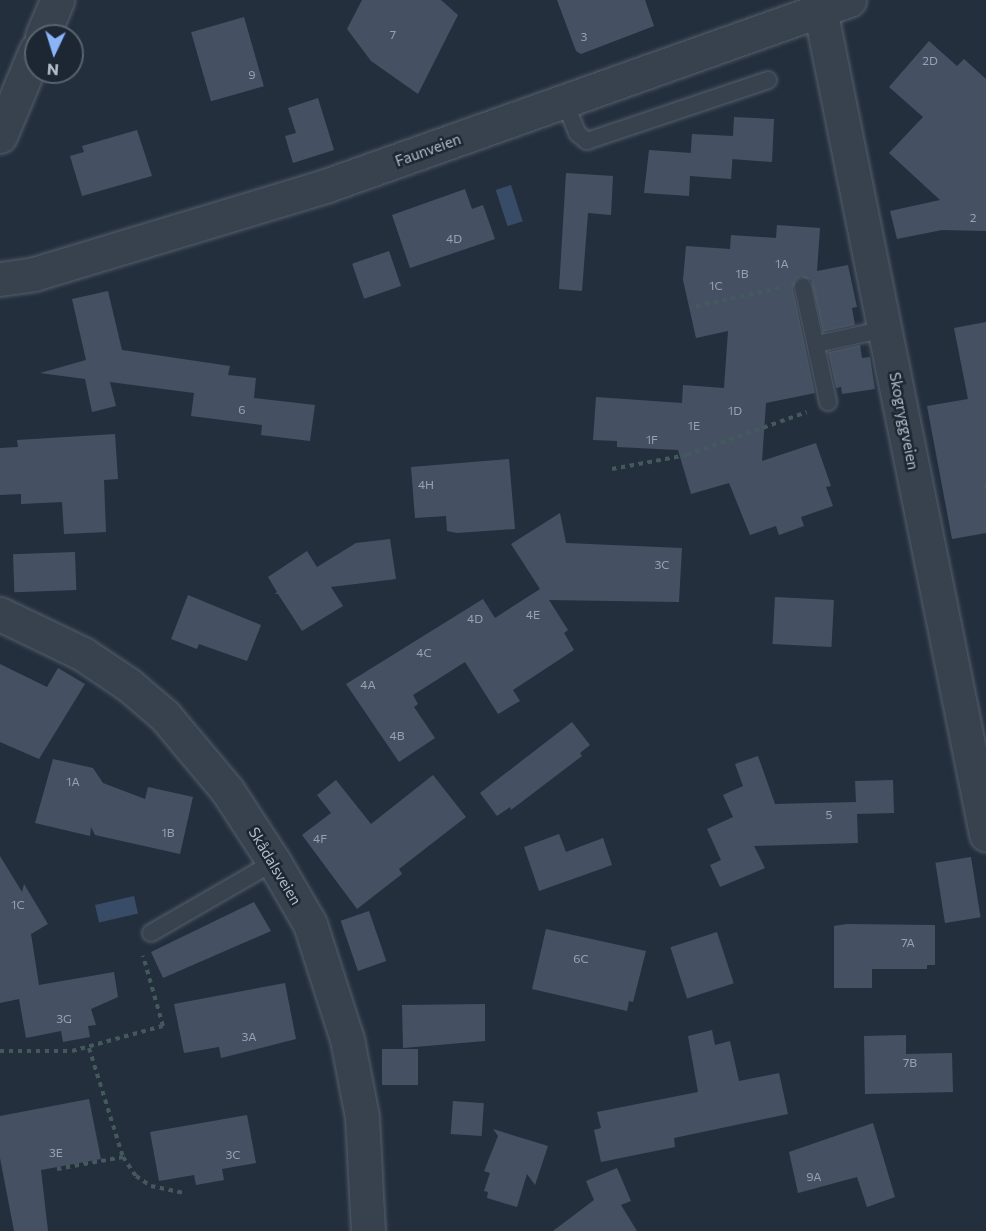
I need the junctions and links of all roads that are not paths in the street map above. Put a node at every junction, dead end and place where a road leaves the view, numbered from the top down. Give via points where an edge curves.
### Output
1 (57, 0) edge
2 (834, 5) edge
3 (47, 24) edge
4 (24, 79) edge
5 (768, 80) dead end
6 (564, 100) junction
7 (0, 136) edge
8 (0, 279) edge
9 (803, 286) road end
10 (885, 329) junction
11 (817, 344) junction
12 (828, 402) road end
13 (0, 614) edge
14 (986, 834) edge
15 (274, 862) junction
16 (151, 933) road end
17 (368, 1231) edge

1 - 3 street
2 - 6 street, Faunveien
2 - 10 street, Skogryggveien
4 - 7 street
5 - 6 lane via 587,141 577,133
6 - 8 street, Faunveien via 328,185 34,274
9 - 11 lane
10 - 11 lane
10 - 14 street, Skogryggveien
11 - 12 lane
13 - 15 street, Skådalsveien via 83,654 129,685 165,716 227,790
15 - 16 lane
15 - 17 street, Skådalsveien via 310,924 347,1039 362,1117

